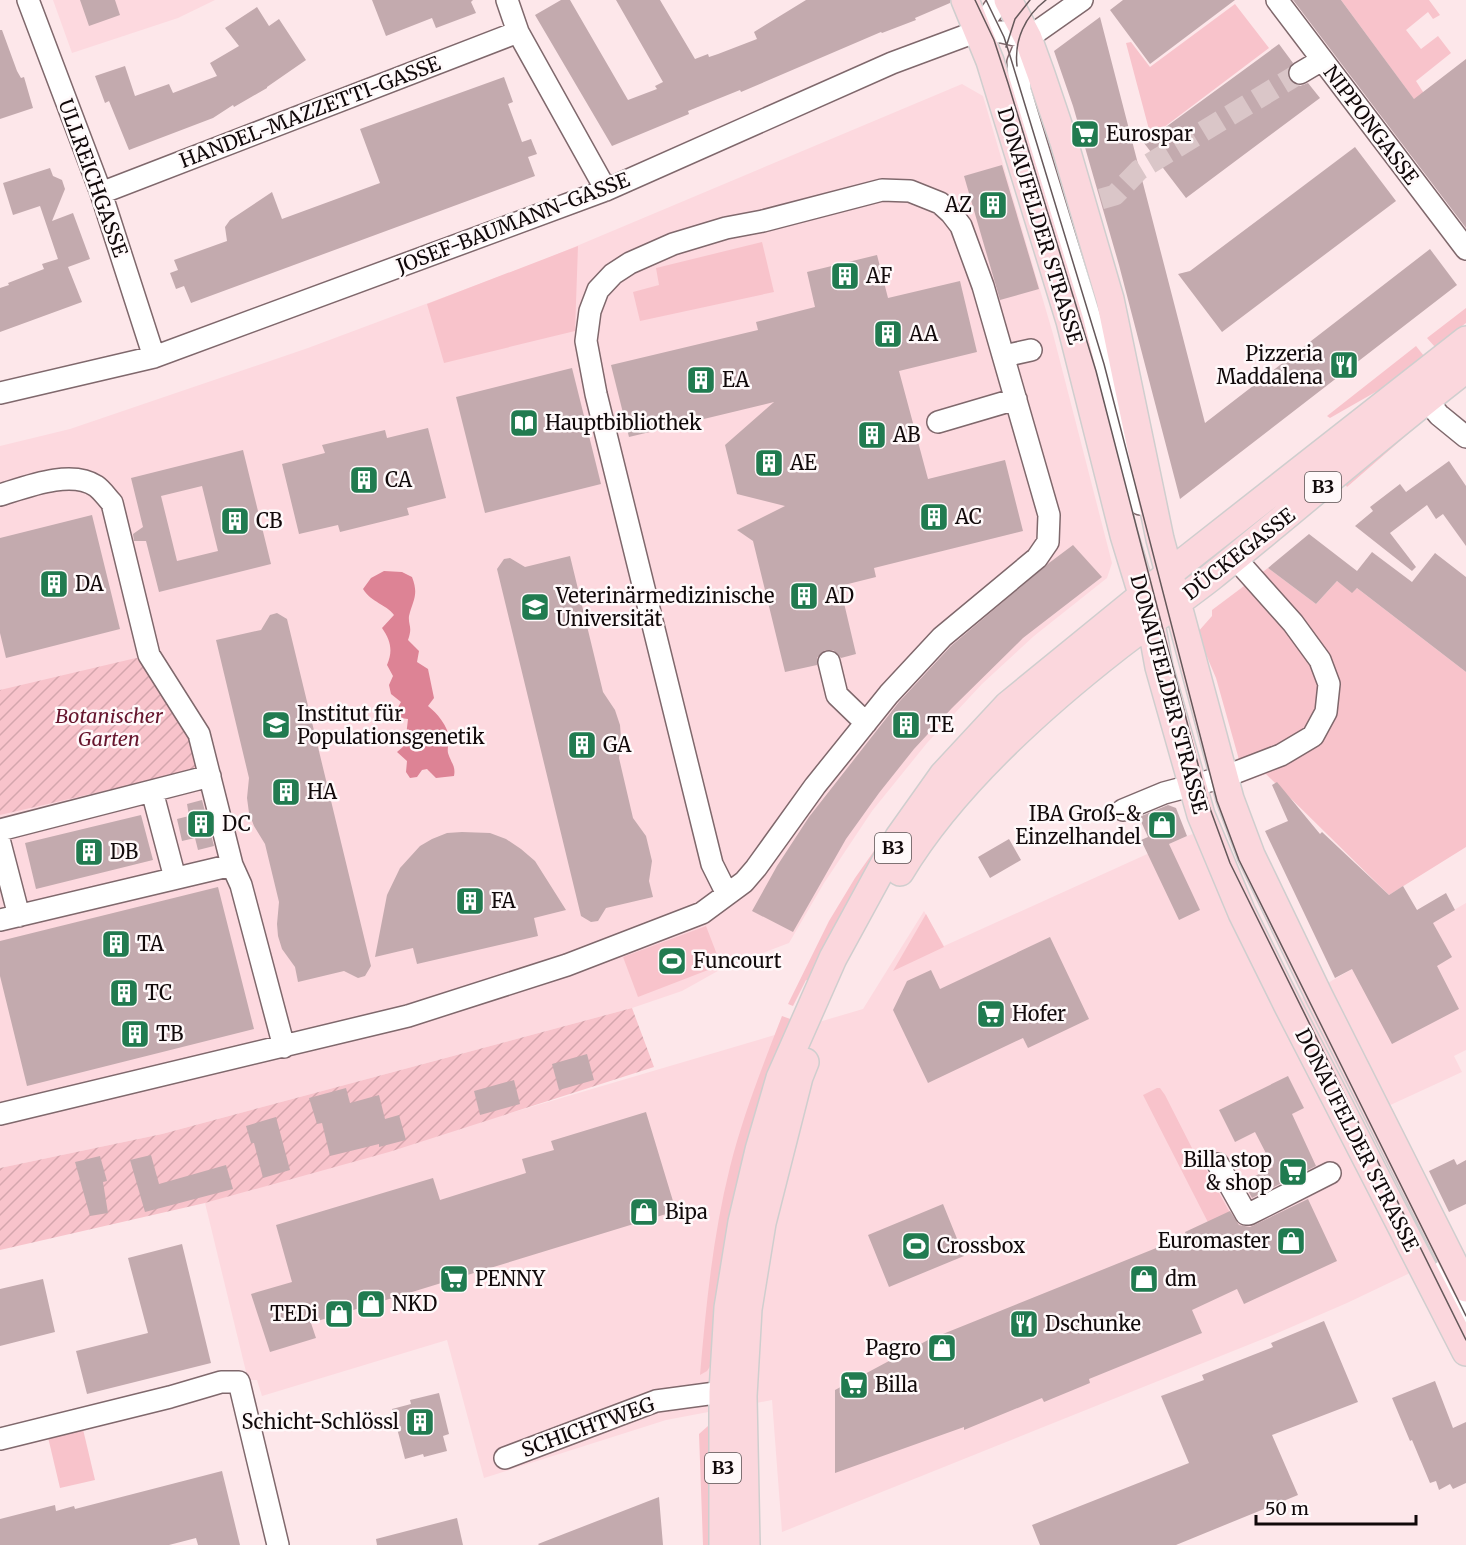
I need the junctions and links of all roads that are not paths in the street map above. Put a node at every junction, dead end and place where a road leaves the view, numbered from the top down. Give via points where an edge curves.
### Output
1 (28, 0) edge
2 (507, 0) edge
3 (964, 0) edge
4 (1000, 0) edge
5 (1008, 0) edge
6 (1082, 0) edge
7 (1276, 0) edge
8 (978, 31) junction
9 (519, 32) junction
10 (1028, 38) junction
11 (1322, 60) junction
12 (1300, 73) tunnel mouth
13 (606, 190) junction
14 (101, 193) junction
15 (1466, 249) edge
16 (1466, 340) edge
17 (1031, 350) dead end
18 (1004, 356) junction
19 (154, 357) junction
20 (1466, 369) edge
21 (1418, 391) junction
22 (0, 393) edge
23 (1016, 399) junction
24 (938, 422) dead end
25 (1466, 437) edge
26 (0, 495) edge
27 (1235, 558) junction
28 (1158, 582) junction
29 (1165, 612) junction
30 (829, 662) dead end
31 (866, 723) junction
32 (210, 776) junction
33 (1210, 781) junction
34 (152, 791) junction
35 (1123, 810) dead end
36 (0, 830) edge
37 (0, 843) edge
38 (232, 865) junction
39 (174, 878) junction
40 (727, 894) junction
41 (10, 918) edge
42 (284, 1047) junction
43 (0, 1114) edge
44 (1218, 1164) dead end
45 (1330, 1173) dead end
46 (1466, 1288) edge
47 (1466, 1316) edge
48 (1466, 1353) edge
49 (733, 1394) junction
50 (0, 1439) edge
51 (505, 1458) dead end
52 (278, 1545) edge
53 (723, 1545) edge
54 (746, 1545) edge

1 - 14 street, ULLREICHGASSE
2 - 9 street
3 - 8 main road, DONAUFELDER STRASSE
4 - 8 street
5 - 10 main road, DONAUFELDER STRASSE
6 - 10 street
7 - 11 street, NIPPONGASSE
8 - 10 street
8 - 13 street, JOSEF-BAUMANN-GASSE via 892,63
8 - 28 main road, DONAUFELDER STRASSE via 1018,147 1070,321 1124,535
9 - 13 street
9 - 14 street, HANDEL-MAZZETTI-GASSE
10 - 28 main road, DONAUFELDER STRASSE via 1064,142 1091,202 1160,539
10 - 28 street, DONAUFELDER STRASSE via 1017,63 1020,90 1104,364
11 - 12 street
11 - 15 street, NIPPONGASSE
13 - 19 street, JOSEF-BAUMANN-GASSE
14 - 19 street, ULLREICHGASSE
16 - 21 main road, DÜCKEGASSE / B3
17 - 18 street
18 - 23 street
18 - 40 street via 961,226 940,202 910,191 882,190 673,244 630,263 598,290 586,341 596,394 712,864
19 - 22 street, JOSEF-BAUMANN-GASSE
20 - 21 main road, DÜCKEGASSE / B3
21 - 25 street
21 - 27 main road, DÜCKEGASSE / B3 via 1297,509
21 - 28 main road, DÜCKEGASSE / B3
23 - 24 street
23 - 31 street via 1049,515 1048,542 1037,558 942,638
26 - 32 street via 44,482 78,480 96,486 112,503 149,655 199,734
27 - 29 main road, DÜCKEGASSE / B3
27 - 33 street via 1320,660 1329,684 1326,712 1313,736 1281,755
28 - 29 main road, DONAUFELDER STRASSE
28 - 29 main road, DONAUFELDER STRASSE
28 - 49 main road, B3 via 1008,705 943,775 899,837 833,958 780,1078 742,1222 728,1308
29 - 33 main road, DONAUFELDER STRASSE via 1180,621
29 - 49 main road, B3 via 1019,731 960,790 915,846 848,959 799,1077 762,1223
30 - 31 street via 837,695
31 - 40 street via 756,868
32 - 34 street
32 - 38 street
33 - 35 street via 1164,793
33 - 46 main road, DONAUFELDER STRASSE via 1251,855
33 - 47 street, DONAUFELDER STRASSE via 1239,860
33 - 48 main road, DONAUFELDER STRASSE via 1201,815 1242,913
34 - 36 street
34 - 39 street
37 - 41 street
38 - 39 street
38 - 42 street via 241,885
39 - 41 street
40 - 42 street via 702,913 567,965 408,1016
42 - 43 street
44 - 45 street via 1246,1214
49 - 51 street, SCHICHTWEG via 656,1401
49 - 53 main road, B3
49 - 54 main road, B3
50 - 52 street via 221,1382 239,1382

